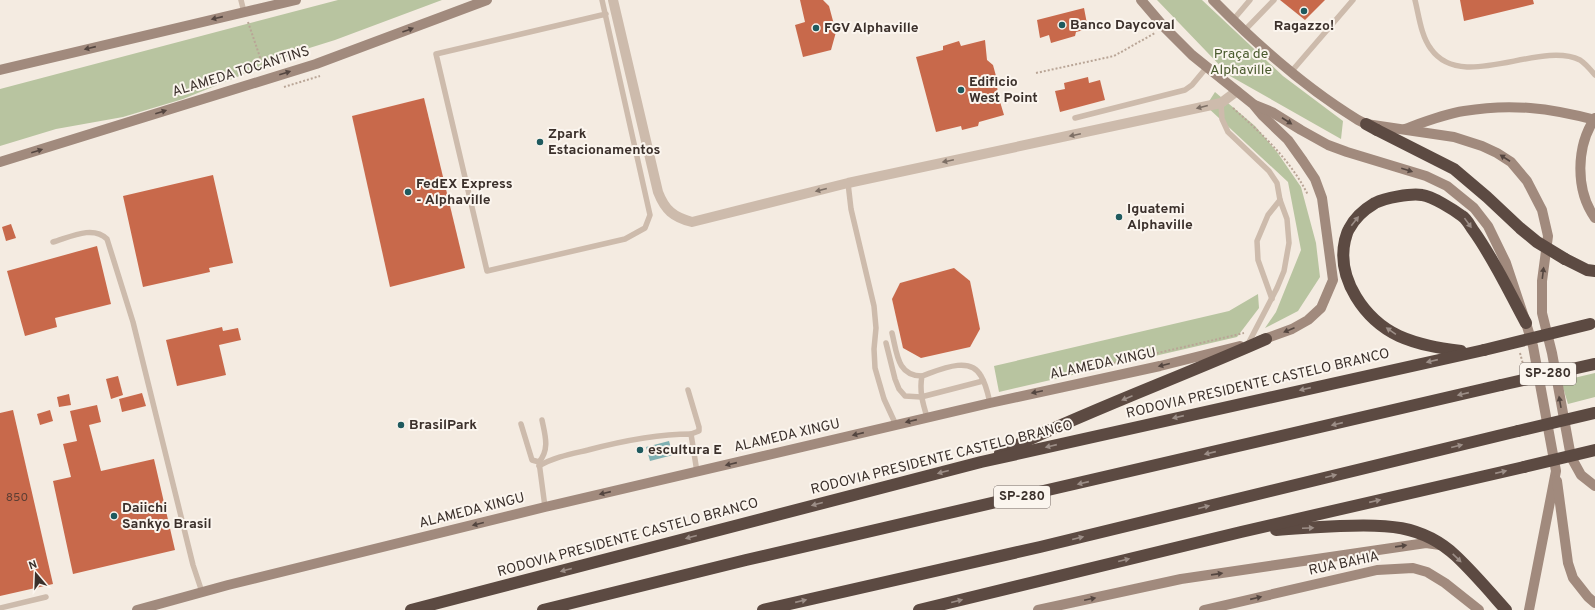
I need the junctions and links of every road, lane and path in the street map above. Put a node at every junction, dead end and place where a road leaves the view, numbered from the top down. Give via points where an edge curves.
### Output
1 (241, 0) edge
2 (296, 0) edge
3 (487, 0) edge
4 (602, 0) edge
5 (614, 0) edge
6 (1141, 0) edge
7 (1213, 0) edge
8 (1250, 0) edge
9 (1274, 0) edge
10 (1353, 0) edge
11 (1415, 0) edge
12 (244, 12) junction
13 (606, 14) junction
14 (1233, 20) junction
15 (1165, 28) junction
16 (1244, 31) junction
17 (262, 61) dead end
18 (1206, 67) junction
19 (0, 70) edge
20 (1291, 72) junction
21 (1036, 73) dead end
22 (1595, 75) edge
23 (1237, 91) junction
24 (1223, 102) junction
25 (1253, 104) junction
26 (1075, 118) dead end
27 (1595, 119) edge
28 (1372, 127) junction
29 (1403, 130) junction
30 (0, 162) edge
31 (848, 183) junction
32 (1309, 197) dead end
33 (1280, 200) junction
34 (1595, 218) edge
35 (53, 242) dead end
36 (1595, 271) edge
37 (1272, 299) junction
38 (1526, 322) junction
39 (1592, 323) edge
40 (1254, 330) junction
41 (892, 333) dead end
42 (1266, 339) junction
43 (886, 343) dead end
44 (1248, 344) junction
45 (1468, 352) junction
46 (1595, 364) edge
47 (1066, 374) dead end
48 (922, 376) junction
49 (983, 381) junction
50 (688, 390) dead end
51 (921, 397) junction
52 (990, 402) junction
53 (1595, 413) edge
54 (927, 417) junction
55 (542, 420) dead end
56 (521, 424) dead end
57 (896, 425) junction
58 (691, 434) junction
59 (1595, 450) edge
60 (981, 462) junction
61 (539, 464) junction
62 (1556, 471) junction
63 (697, 472) junction
64 (1595, 486) edge
65 (545, 507) junction
66 (1241, 532) junction
67 (1443, 546) junction
68 (202, 592) junction
69 (46, 596) dead end
70 (1595, 603) edge
71 (0, 608) edge
72 (137, 610) edge
73 (411, 610) edge
74 (543, 610) edge
75 (763, 610) edge
76 (919, 610) edge
77 (1038, 610) edge
78 (1204, 610) edge
79 (1479, 610) edge
80 (1506, 610) edge
81 (1529, 610) edge

1 - 12 lane
2 - 12 main road
30 -> 3 main road, ALAMEDA TOCANTINS via 316,64
4 - 13 lane
31 -> 5 street via 692,222 679,219 668,211 658,192
6 - 15 main road
7 - 14 main road
8 - 14 lane
9 - 16 lane
10 - 20 lane
11 - 22 lane via 1430,49 1441,60 1471,67 1563,56 1579,60
12 - 17 path
12 -> 19 main road
13 - 13 lane via 613,56 650,215 645,228 625,239 487,271 436,54
14 - 16 main road
15 - 18 main road
15 - 21 path via 1114,56
16 - 20 main road
18 - 23 main road
18 - 26 lane via 1192,86 1185,90
20 - 28 main road via 1329,101
23 - 24 street
23 - 25 main road
24 -> 31 street
24 - 32 path via 1274,145 1300,180
24 - 33 lane via 1222,119 1228,132 1269,171 1277,183
25 -> 38 main road via 1272,112 1328,145 1426,176 1459,195 1474,208 1488,226 1506,263
25 -> 42 main road, ALAMEDA XINGU via 1288,140 1315,179 1322,198 1332,280 1322,308 1292,329
27 - 29 main road via 1546,109 1512,107 1464,111
27 - 34 main road via 1584,142 1581,171 1585,200
28 - 29 main road
28 - 36 highway, bridge via 1454,169 1537,242 1565,259 1587,270
64 -> 29 main road via 1581,475 1571,457 1542,313 1542,281 1548,236 1542,210 1527,181 1511,162 1482,146 1454,138
31 - 57 lane via 851,209 874,306 875,368 884,399
33 - 37 lane via 1287,219 1289,243 1284,271
33 - 37 lane via 1268,215 1257,241 1258,260
35 - 68 lane via 89,232 102,234 107,239 133,322 193,565
37 - 40 lane
45 -> 38 highway via 1431,346 1398,335 1371,316 1359,302 1349,285 1344,267 1344,248 1348,229 1375,203 1423,194 1463,217 1483,243
38 - 62 main road via 1533,346
39 - 45 highway, RODOVIA PRESIDENTE CASTELO BRANCO, bridge
40 - 44 lane
40 - 47 path
41 - 48 lane via 901,365 913,376
42 - 44 main road, ALAMEDA XINGU
42 -> 60 highway via 1046,430
43 - 51 lane via 899,389 905,396
44 -> 52 main road, ALAMEDA XINGU via 1160,366
45 -> 60 highway, RODOVIA PRESIDENTE CASTELO BRANCO
46 -> 74 highway, SP-280, bridge via 746,560
48 - 49 lane via 964,364 974,368
48 - 51 lane
49 - 51 lane
49 - 52 lane
50 - 58 lane via 699,427 699,431
51 - 54 lane
52 - 54 main road, ALAMEDA XINGU
75 -> 53 highway, bridge via 1040,547
54 -> 57 main road, ALAMEDA XINGU
55 - 61 lane via 546,446
56 - 61 lane via 532,460
57 -> 63 main road, ALAMEDA XINGU
58 - 61 lane via 627,440
58 - 63 lane
66 -> 59 highway, bridge
60 -> 73 highway, RODOVIA PRESIDENTE CASTELO BRANCO
61 - 65 lane
62 - 70 main road via 1568,563 1574,578
62 - 81 main road
63 -> 65 main road, ALAMEDA XINGU
65 -> 68 main road, ALAMEDA XINGU
66 -> 67 highway via 1374,524 1398,526 1419,532
76 -> 66 highway
77 -> 67 main road via 1181,579 1426,543
67 -> 80 highway via 1456,556
68 - 72 main road, ALAMEDA XINGU
69 - 71 lane
78 -> 79 main road, RUA BAHIA via 1377,570 1406,568 1427,572

